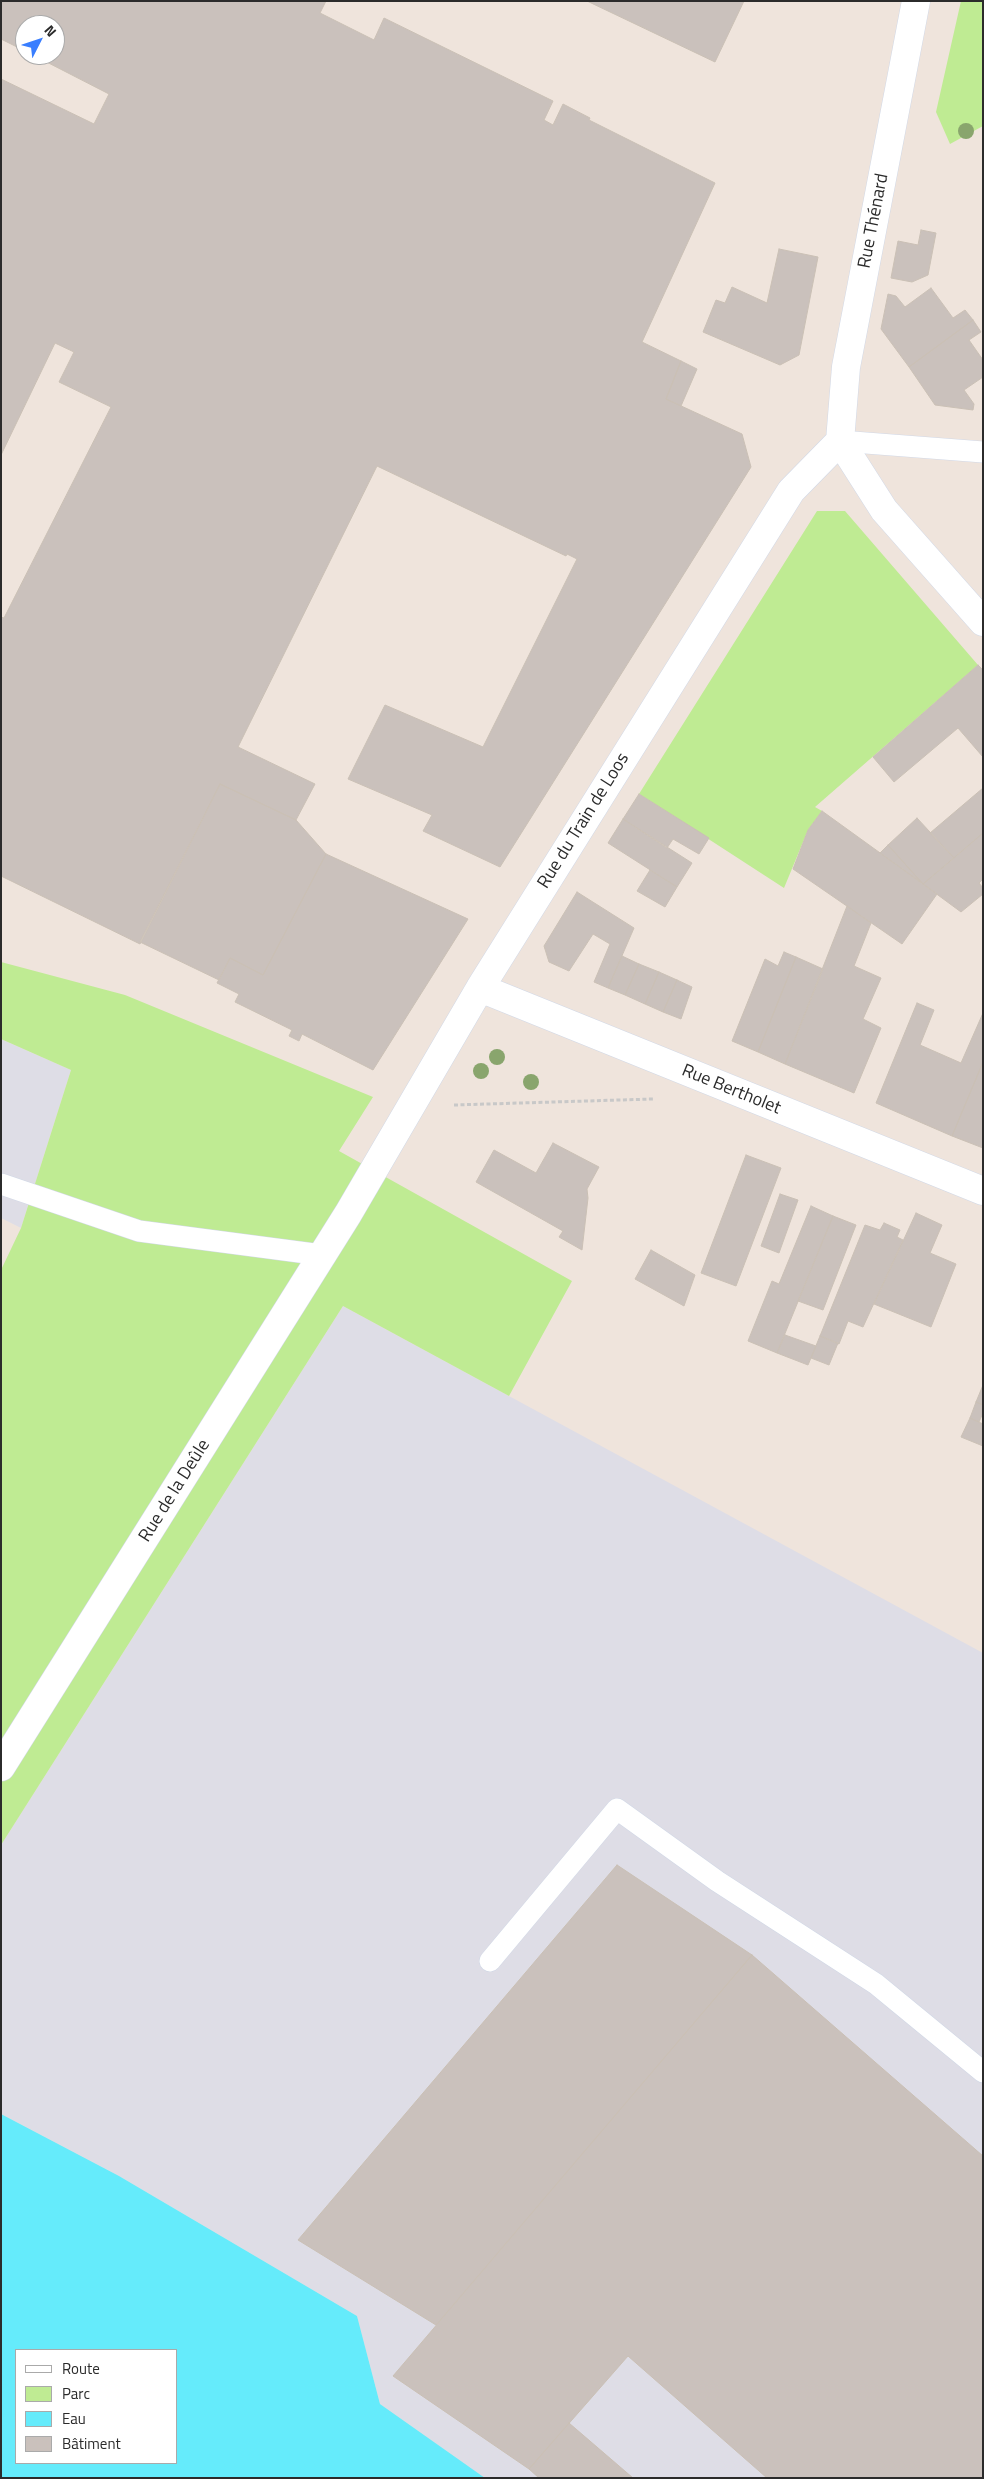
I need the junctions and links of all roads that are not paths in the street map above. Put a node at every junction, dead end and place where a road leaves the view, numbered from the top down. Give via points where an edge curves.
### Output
1 (916, 1) edge
2 (840, 441) junction
3 (983, 452) edge
4 (983, 622) edge
5 (480, 988) junction
6 (1, 1184) edge
7 (983, 1191) edge
8 (348, 1214) joint
9 (322, 1255) junction
10 (1, 1767) edge
11 (490, 1961) dead end
12 (983, 2072) edge

1 - 2 street, Rue Thénard via 846,367
2 - 3 lane
2 - 4 street via 884,510
2 - 5 street, Rue du Train de Loos via 791,491
5 - 7 street, Rue Bertholet
5 - 8 street, Rue du Train de Loos
6 - 9 lane via 139,1231
8 - 9 street, Rue de la Deûle
9 - 10 street, Rue de la Deûle
11 - 12 lane via 617,1809 717,1881 876,1984

